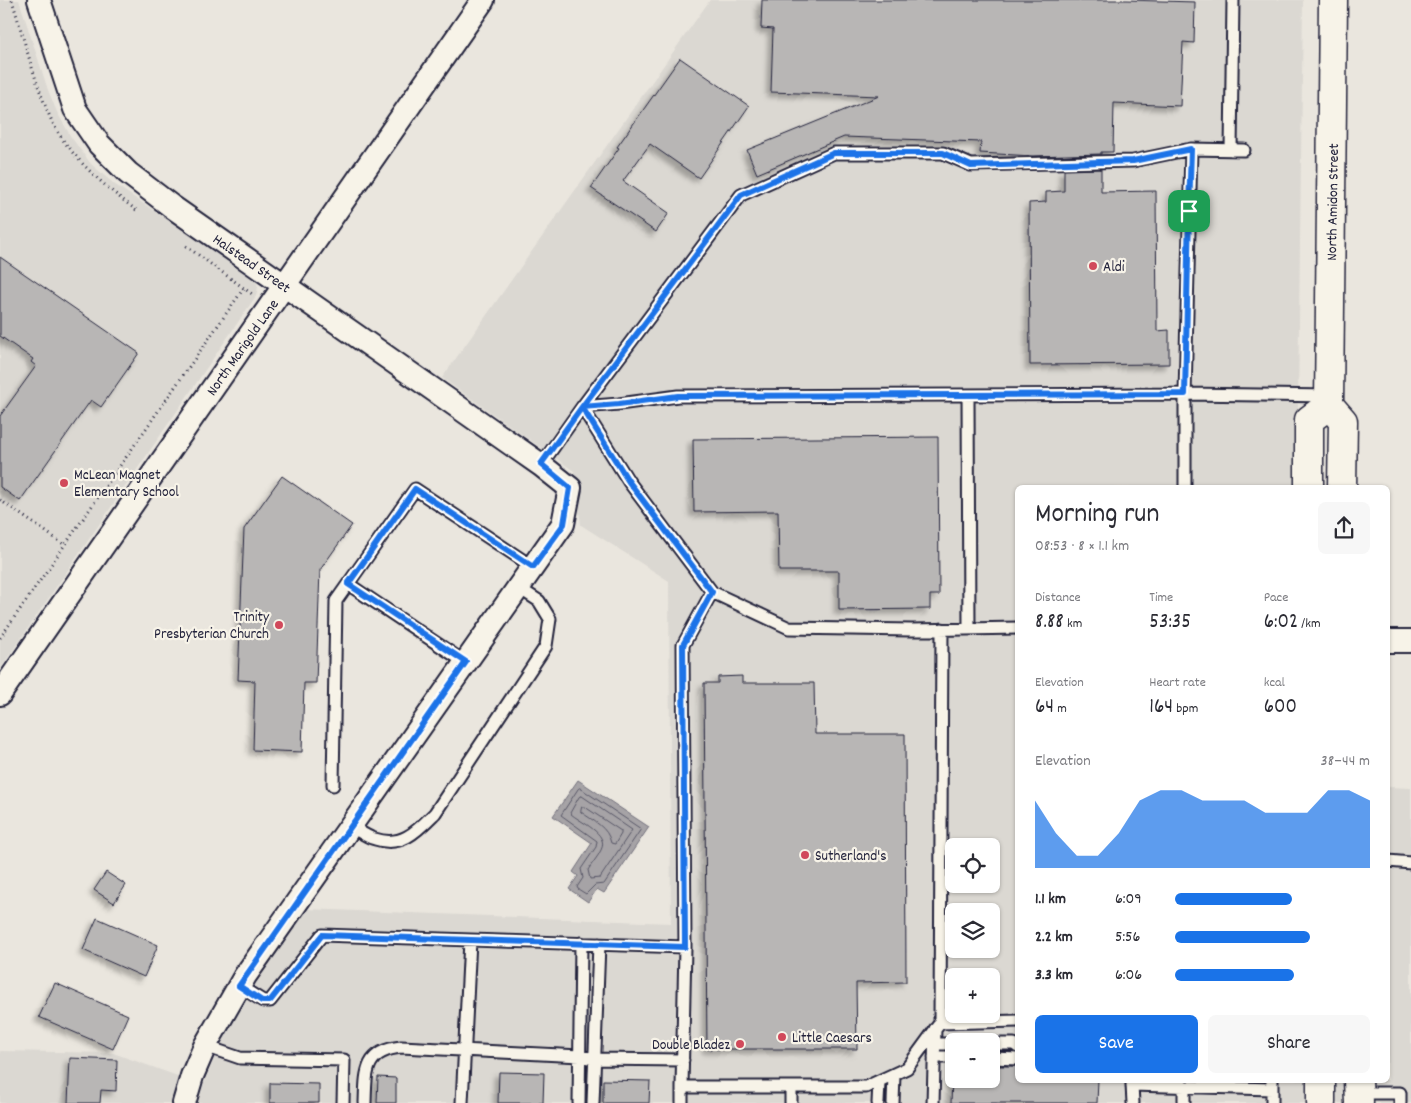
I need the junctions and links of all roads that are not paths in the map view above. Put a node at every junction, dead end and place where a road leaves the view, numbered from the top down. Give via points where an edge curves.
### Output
1 (39, 0) edge
2 (483, 0) edge
3 (1233, 0) edge
4 (1333, 0) edge
5 (1191, 149) junction
6 (1231, 150) junction
7 (1244, 150) dead end
8 (285, 286) junction
9 (1185, 394) junction
10 (968, 395) junction
11 (1329, 400) junction
12 (582, 407) junction
13 (541, 464) junction
14 (1185, 485) edge
15 (1309, 485) edge
16 (1342, 485) edge
17 (533, 567) junction
18 (348, 584) junction
19 (519, 588) junction
20 (712, 592) junction
21 (1015, 628) edge
22 (942, 629) junction
23 (969, 629) junction
24 (1390, 641) edge
25 (1411, 641) edge
26 (466, 662) junction
27 (0, 694) edge
28 (333, 786) dead end
29 (351, 826) junction
30 (1390, 861) edge
31 (1411, 862) edge
32 (470, 940) junction
33 (581, 943) junction
34 (598, 944) junction
35 (685, 947) junction
36 (239, 986) junction
37 (1015, 1021) edge
38 (937, 1026) junction
39 (935, 1044) junction
40 (945, 1044) edge
41 (1000, 1044) edge
42 (1015, 1044) edge
43 (205, 1046) junction
44 (465, 1050) junction
45 (580, 1056) junction
46 (934, 1057) junction
47 (945, 1057) edge
48 (1000, 1058) edge
49 (594, 1059) junction
50 (1015, 1059) edge
51 (683, 1060) junction
52 (894, 1075) junction
53 (879, 1082) junction
54 (1132, 1083) edge
55 (1145, 1083) edge
56 (1321, 1083) edge
57 (1272, 1084) edge
58 (1184, 1086) junction
59 (682, 1087) junction
60 (791, 1087) junction
61 (1358, 1092) edge
62 (1404, 1097) edge
63 (184, 1103) edge
64 (343, 1103) edge
65 (365, 1103) edge
66 (462, 1103) edge
67 (579, 1103) edge
68 (593, 1103) edge
69 (682, 1103) edge
70 (790, 1103) edge
71 (878, 1103) edge
72 (893, 1103) edge
73 (933, 1103) edge
74 (1133, 1103) edge
75 (1184, 1103) edge
76 (1272, 1103) edge
77 (1321, 1103) edge

1 - 8 street, Halstead Street via 75,109 98,144 128,173
2 - 8 street, North Marigold Lane
3 - 6 lane
4 - 11 main road, North Amidon Street
5 - 6 lane
5 - 9 lane
5 - 12 lane via 1133,161 971,166 943,153 834,153 741,195
6 - 7 lane
8 - 13 street, Halstead Street
8 - 27 street, North Marigold Lane
9 - 10 lane
9 - 11 lane
9 - 14 lane
10 - 12 lane via 678,396
10 - 23 lane
11 - 15 main road via 1308,420
11 - 16 main road via 1343,422
12 - 13 lane
12 - 20 lane via 629,482
13 - 17 street, Halstead Street via 570,488 564,524
17 - 18 lane via 415,489
17 - 19 street
18 - 26 lane
18 - 28 lane via 336,600
19 - 26 street
19 - 29 lane via 539,601 550,619 546,646 435,813 416,832 397,842 374,839
20 - 22 lane via 788,628
20 - 35 lane via 683,645
21 - 23 lane
22 - 23 lane
22 - 38 lane
24 - 25 street
26 - 29 street
29 - 36 street
30 - 31 lane
32 - 33 lane
32 - 36 lane via 322,935 270,1001 262,1001
32 - 44 lane
33 - 34 lane
33 - 45 lane
34 - 35 lane
34 - 49 lane
35 - 51 lane
36 - 43 street
37 - 38 lane
38 - 39 lane
38 - 52 lane via 907,1068
39 - 40 lane
39 - 46 lane
41 - 42 lane
43 - 63 street
43 - 64 lane via 240,1058 344,1060
44 - 45 lane
44 - 65 lane via 386,1048 375,1057 366,1073
44 - 66 lane
45 - 49 lane
45 - 67 lane
46 - 47 lane
46 - 73 lane
48 - 50 lane
49 - 51 lane
49 - 68 lane
51 - 59 lane
52 - 53 lane
52 - 72 lane
53 - 60 lane via 866,1087
53 - 71 lane
54 - 74 lane
55 - 58 lane
56 - 77 main road
57 - 58 lane
57 - 76 lane
58 - 75 lane
59 - 60 lane
59 - 69 lane
60 - 70 lane
61 - 62 lane

